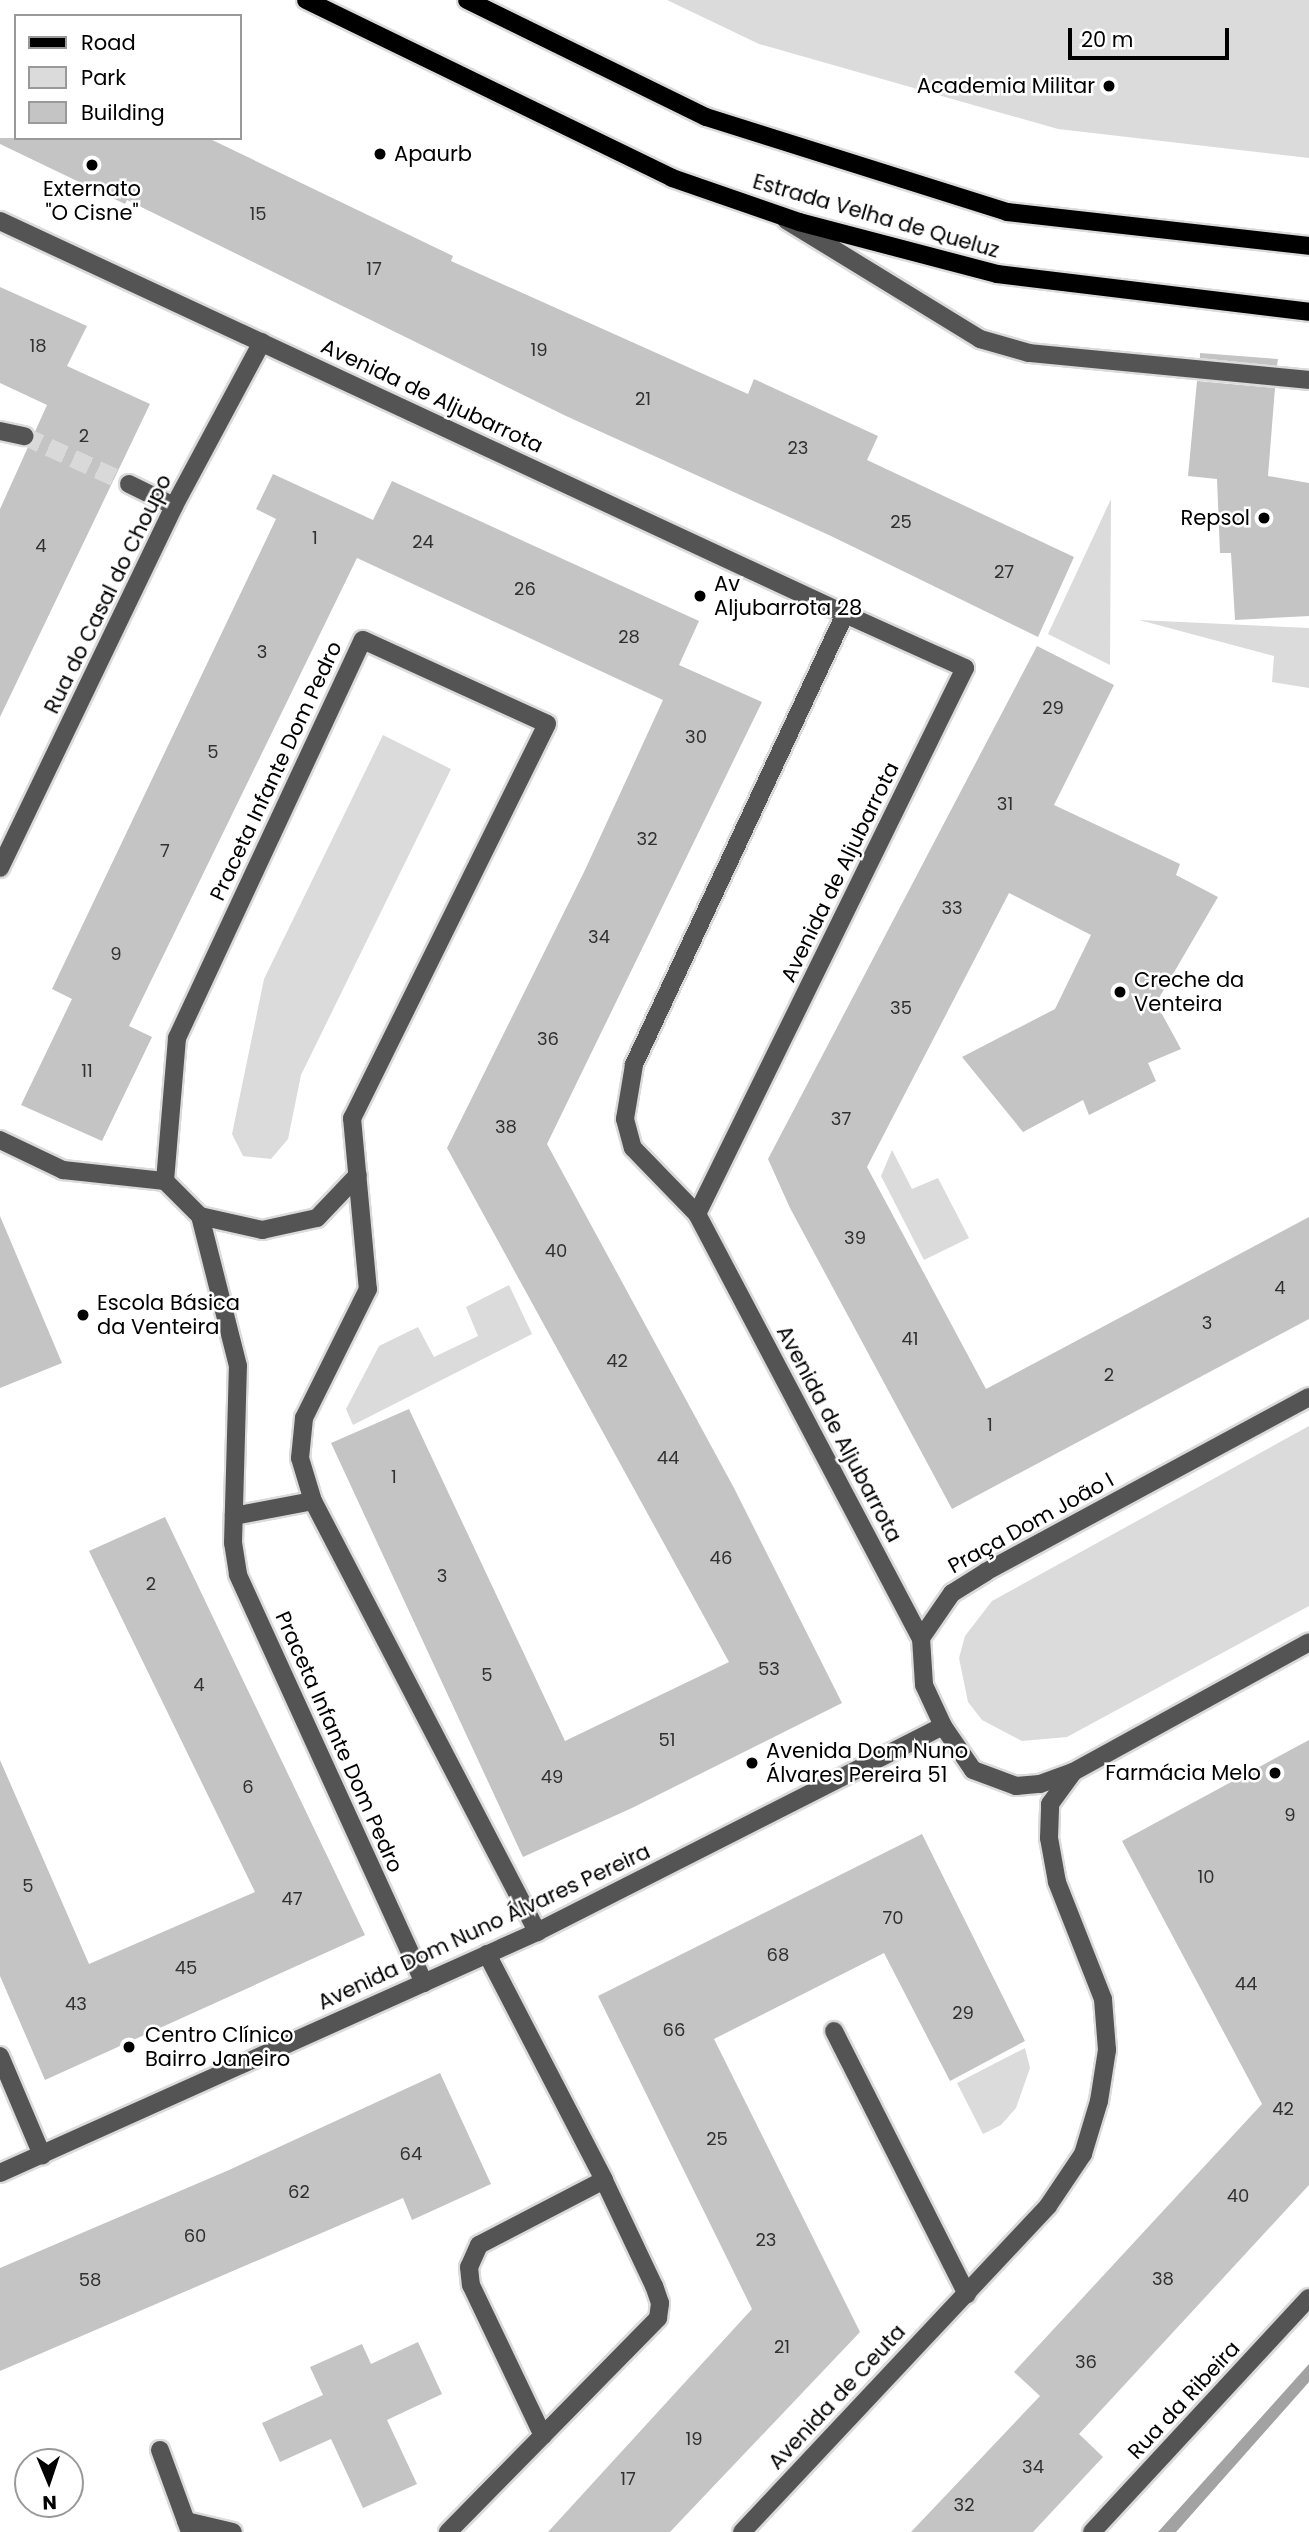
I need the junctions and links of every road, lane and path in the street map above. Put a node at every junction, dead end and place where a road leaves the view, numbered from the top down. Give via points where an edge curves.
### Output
1 (306, 0) edge
2 (467, 0) edge
3 (774, 213) junction
4 (0, 221) edge
5 (1309, 246) edge
6 (1309, 312) edge
7 (262, 342) junction
8 (1309, 380) edge
9 (0, 431) edge
10 (24, 436) tunnel mouth
11 (129, 484) tunnel mouth
12 (174, 506) junction
13 (845, 614) junction
14 (0, 868) edge
15 (0, 1140) edge
16 (358, 1175) junction
17 (165, 1181) junction
18 (697, 1214) junction
19 (200, 1216) junction
20 (1307, 1398) edge
21 (313, 1501) junction
22 (234, 1516) junction
23 (921, 1638) junction
24 (1309, 1642) edge
25 (943, 1726) junction
26 (1073, 1772) junction
27 (537, 1932) junction
28 (486, 1954) junction
29 (424, 1983) junction
30 (834, 2031) dead end
31 (0, 2056) edge
32 (42, 2155) junction
33 (0, 2174) edge
34 (604, 2180) junction
35 (967, 2294) junction
36 (1309, 2298) edge
37 (543, 2436) junction
38 (160, 2450) dead end
39 (188, 2527) edge
40 (233, 2532) edge
41 (448, 2532) edge
42 (742, 2532) edge
43 (1092, 2532) edge

1 - 3 main road, Estrada Velha de Queluz via 672,178
2 - 5 main road, Estrada Velha de Queluz via 706,117 1007,212
3 - 6 main road, Estrada Velha de Queluz via 997,274
3 - 8 street via 980,339 1029,354 1303,383
4 - 7 street, Avenida de Aljubarrota
7 - 12 street, Rua do Casal do Choupo
7 - 13 street, Avenida de Aljubarrota
9 - 10 street
11 - 12 street
12 - 14 street, Rua do Casal do Choupo
13 - 18 street, Avenida de Aljubarrota via 634,1065 625,1119 633,1148
13 - 18 street, Avenida de Aljubarrota via 965,668
15 - 17 street via 63,1170
16 - 17 street, Praceta Infante Dom Pedro via 352,1118 547,724 363,639 177,1038
16 - 19 street via 317,1218 262,1230
16 - 21 street, Praceta Infante Dom Pedro via 368,1289 304,1418 300,1458
17 - 19 street
18 - 23 street, Avenida de Aljubarrota
19 - 22 street, Praceta Infante Dom Pedro via 238,1366
20 - 23 street, Praça Dom João I via 952,1593
21 - 22 street
21 - 27 street, Praceta Infante Dom Pedro
22 - 29 street, Praceta Infante Dom Pedro via 238,1574
23 - 25 street via 925,1685
24 - 26 street
25 - 26 street via 973,1770 993,1780 1016,1786 1040,1784
25 - 27 street, Avenida Dom Nuno Álvares Pereira
26 - 35 street, Avenida de Ceuta via 1051,1804 1049,1838 1057,1882 1103,1999 1107,2050 1099,2101 1083,2154 1048,2206
27 - 28 street, Avenida Dom Nuno Álvares Pereira
28 - 29 street, Avenida Dom Nuno Álvares Pereira
28 - 34 street
29 - 32 street, Avenida Dom Nuno Álvares Pereira
30 - 35 street
31 - 32 street
32 - 33 street, Avenida Dom Nuno Álvares Pereira
34 - 37 street via 654,2286 660,2303 658,2318
34 - 37 street via 479,2245 469,2267 471,2285
35 - 42 street, Avenida de Ceuta
36 - 43 street, Rua da Ribeira
37 - 41 street
38 - 39 street
39 - 40 street

